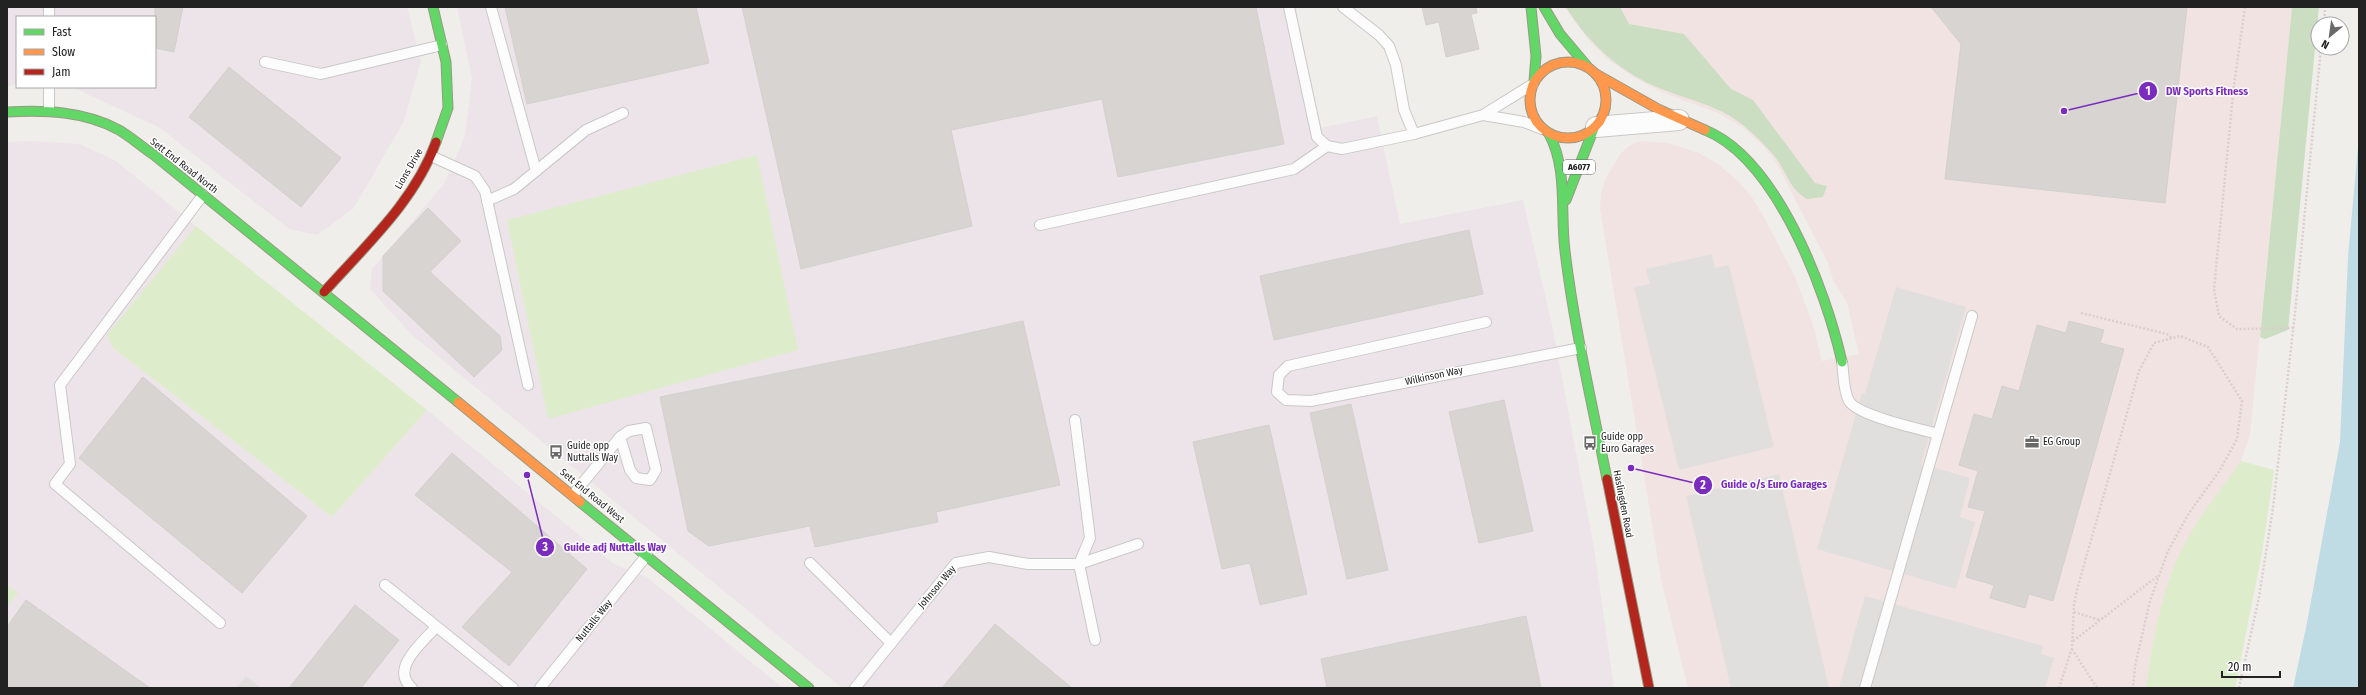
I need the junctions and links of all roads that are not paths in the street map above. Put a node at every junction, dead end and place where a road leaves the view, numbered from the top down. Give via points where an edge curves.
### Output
1 (433, 7) edge
2 (491, 7) edge
3 (1289, 7) edge
4 (1532, 7) edge
5 (1544, 7) edge
6 (1349, 9) edge
7 (442, 44) junction
8 (265, 62) dead end
9 (1587, 66) junction
10 (1596, 74) junction
11 (1533, 82) junction
12 (49, 88) edge
13 (49, 111) junction
14 (7, 112) edge
15 (623, 113) dead end
16 (1484, 115) junction
17 (1679, 120) junction
18 (1595, 128) junction
19 (1546, 132) junction
20 (1414, 134) junction
21 (1327, 146) junction
22 (431, 156) junction
23 (536, 171) junction
24 (203, 194) junction
25 (487, 201) junction
26 (1563, 205) junction
27 (1040, 225) dead end
28 (324, 292) junction
29 (1972, 316) dead end
30 (1486, 322) dead end
31 (1581, 348) junction
32 (1842, 362) joint
33 (528, 385) dead end
34 (1075, 420) dead end
35 (1938, 434) junction
36 (620, 437) junction
37 (573, 495) junction
38 (1138, 544) dead end
39 (647, 555) junction
40 (810, 563) dead end
41 (1079, 564) junction
42 (385, 585) dead end
43 (220, 623) dead end
44 (436, 627) junction
45 (1095, 640) dead end
46 (891, 643) junction
47 (412, 688) edge
48 (513, 688) edge
49 (540, 688) edge
50 (808, 688) edge
51 (854, 688) edge
52 (1649, 688) edge
53 (1865, 688) edge

1 - 7 main road, Lions Drive
2 - 23 lane
3 - 21 lane via 1317,137
4 - 11 main road, A6077 via 1536,56
5 - 9 main road, A6077 via 1560,34
6 - 20 lane via 1390,46 1404,110
7 - 8 lane via 321,74
7 - 22 main road, Lions Drive via 446,62 448,108
9 - 10 main road, A6077
9 - 11 main road, A6077 via 1576,62 1551,65
10 - 17 main road
10 - 18 main road, A6077 via 1603,84 1606,106
11 - 16 lane
11 - 19 main road, A6077 via 1529,96 1530,108 1534,120
12 - 13 lane
13 - 14 main road, Sett End Road North
13 - 24 main road, Sett End Road North via 73,113 114,127
15 - 23 lane via 586,130
16 - 19 lane via 1524,122
16 - 20 lane
17 - 18 street
17 - 32 main road via 1699,126 1726,141 1753,164 1765,179 1780,204 1827,305
18 - 19 main road via 1573,138 1560,138
18 - 26 main road, Haslingden Road / A6077
19 - 26 main road, Haslingden Road / A6077 via 1555,146 1560,163
20 - 21 lane via 1342,149
21 - 27 lane via 1294,169
22 - 25 lane via 475,176 485,191
22 - 28 main road, Lions Drive via 399,208
23 - 25 lane via 514,189
24 - 28 main road, Sett End Road North
24 - 43 lane via 60,385 70,464 55,484
25 - 33 lane
26 - 31 main road, Haslingden Road / A6077 via 1565,250
28 - 37 main road, Sett End Road West
29 - 35 lane
30 - 31 lane, Wilkinson Way via 1288,366 1279,375 1277,392 1286,400 1311,401
31 - 52 main road, Haslingden Road / A6077
32 - 35 lane via 1846,394 1852,406 1864,413
34 - 41 lane via 1090,538
35 - 53 lane
36 - 36 lane via 629,431 646,428 656,470 650,480 636,478 630,470
36 - 37 lane
37 - 39 main road, Sett End Road West
38 - 41 lane, Johnson Way
39 - 49 lane, Nuttalls Way
39 - 50 main road, Sett End Road West
40 - 46 lane
41 - 45 lane
41 - 46 lane, Johnson Way via 1028,564 989,557 956,563
42 - 44 lane
44 - 47 lane via 405,663 404,674
44 - 48 lane
46 - 51 lane, Johnson Way

